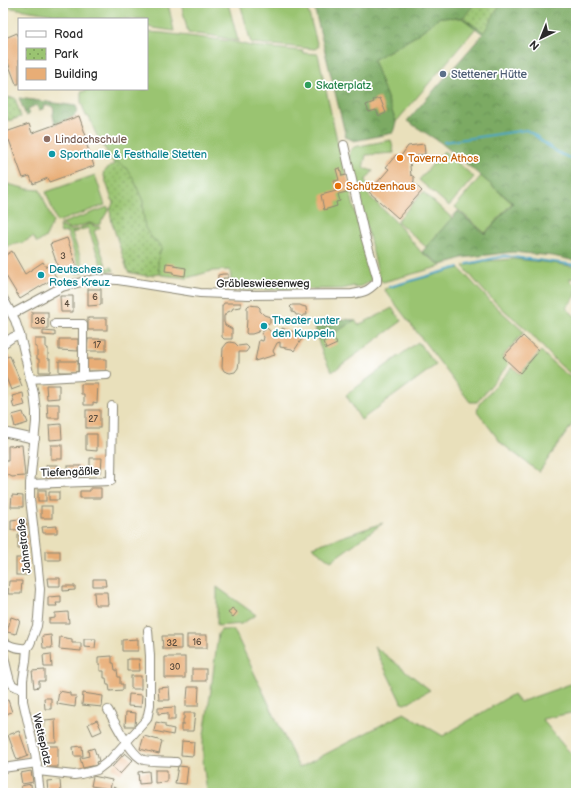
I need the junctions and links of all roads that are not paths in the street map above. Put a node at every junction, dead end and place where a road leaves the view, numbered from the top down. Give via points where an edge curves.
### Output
1 (344, 145) dead end
2 (3, 298) edge
3 (12, 314) junction
4 (55, 324) dead end
5 (20, 335) junction
6 (3, 344) edge
7 (107, 375) dead end
8 (83, 376) junction
9 (30, 379) junction
10 (112, 406) dead end
11 (3, 432) edge
12 (35, 439) junction
13 (30, 484) junction
14 (148, 630) dead end
15 (3, 642) edge
16 (26, 648) junction
17 (3, 653) edge
18 (22, 689) junction
19 (108, 710) dead end
20 (127, 742) junction
21 (37, 762) junction
22 (176, 762) dead end
23 (3, 768) edge
24 (38, 771) junction
25 (40, 793) edge

1 - 3 street, Gräbleswiesenweg via 377,277 377,282 369,290 352,294 218,294 97,279 62,287
2 - 3 street, Jahnstraße
3 - 5 street, Jahnstraße
4 - 8 street via 83,324
5 - 6 street
5 - 9 street, Jahnstraße
7 - 8 street
8 - 9 street
9 - 12 street, Jahnstraße via 36,411
10 - 13 street, Tiefengäßle via 111,481
11 - 12 street
12 - 13 street, Jahnstraße
13 - 16 street, Jahnstraße via 40,589 37,626
14 - 20 street via 149,713 147,719
15 - 16 street via 16,648
16 - 18 street, Wetteplatz
17 - 18 street via 11,683
18 - 21 street, Wetteplatz
19 - 20 street
20 - 22 street via 139,758
20 - 24 street via 97,770 74,775
21 - 23 street
21 - 24 street, Wetteplatz
24 - 25 street, Wetteplatz

